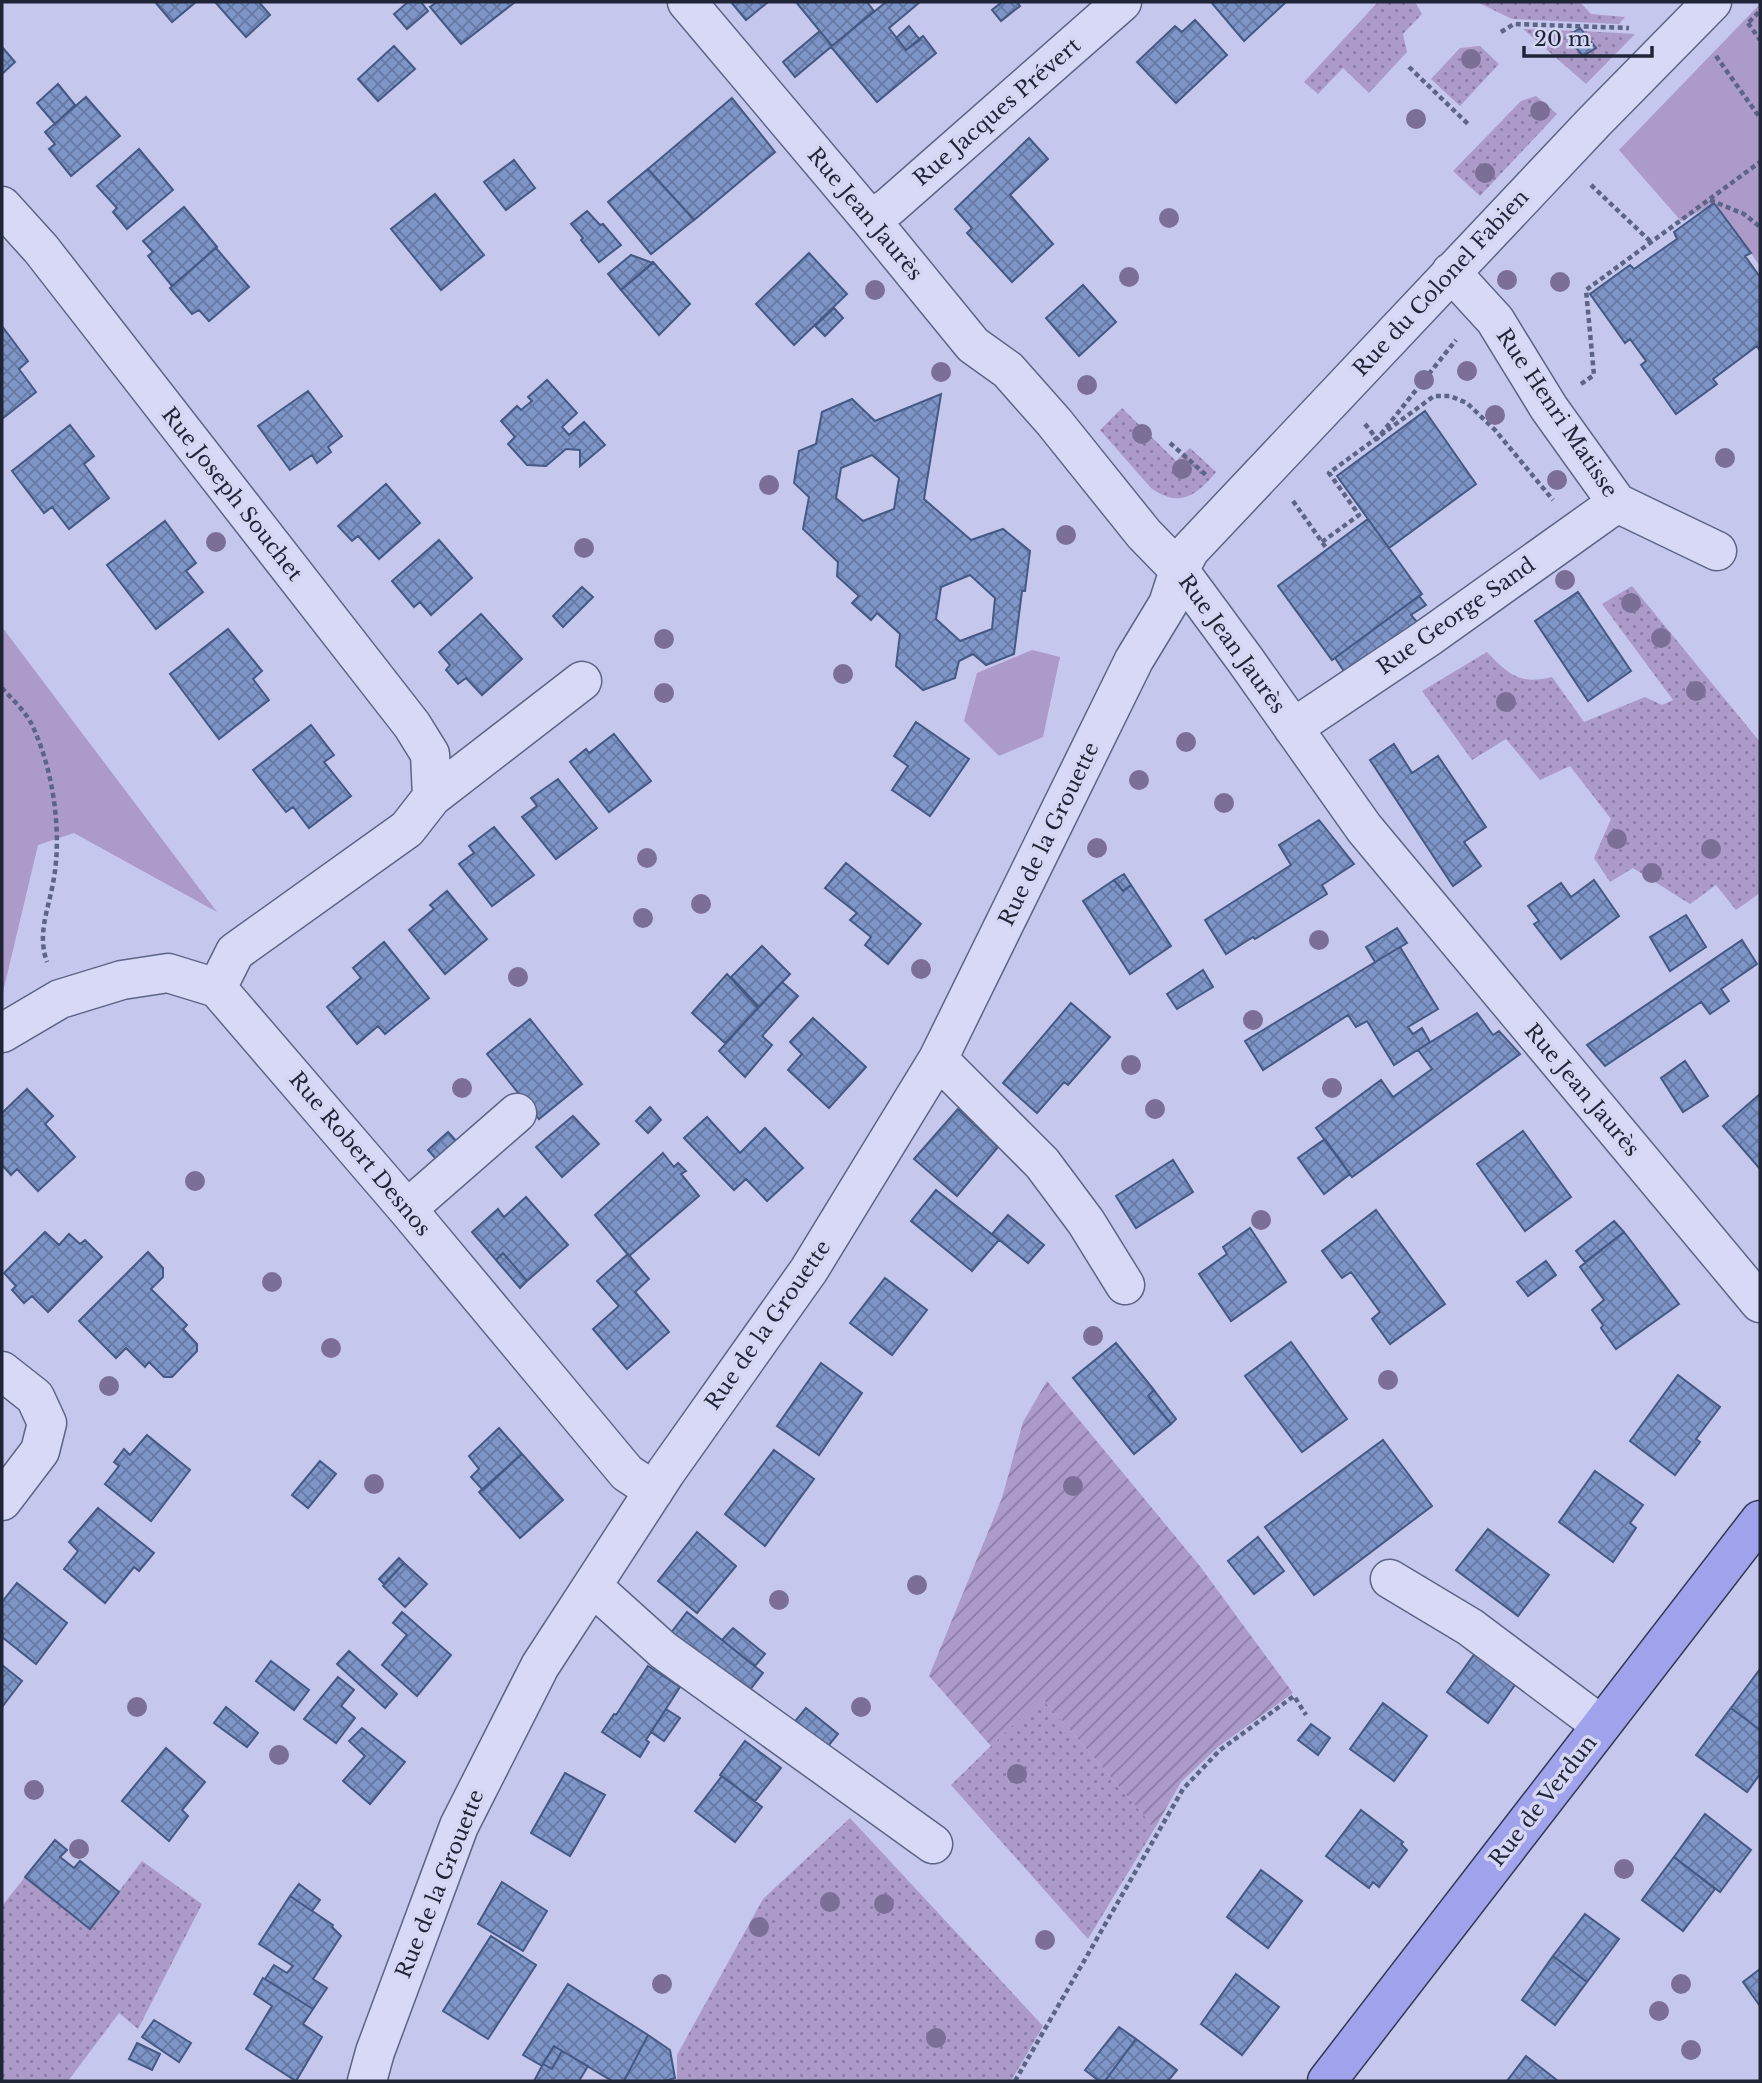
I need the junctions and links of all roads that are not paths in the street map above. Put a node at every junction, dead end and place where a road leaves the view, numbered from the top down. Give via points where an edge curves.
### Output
1 (687, 2) edge
2 (1122, 2) edge
3 (1712, 2) edge
4 (2, 206) edge
5 (870, 219) junction
6 (1451, 272) junction
7 (1616, 503) junction
8 (1717, 551) dead end
9 (1179, 570) junction
10 (582, 681) dead end
11 (1293, 728) junction
12 (432, 797) junction
13 (217, 988) junction
14 (2, 1033) edge
15 (938, 1059) junction
16 (517, 1113) dead end
17 (407, 1209) junction
18 (1125, 1285) dead end
19 (1760, 1303) edge
20 (2, 1371) edge
21 (654, 1491) junction
22 (2, 1501) edge
23 (1760, 1520) edge
24 (1390, 1579) dead end
25 (592, 1586) junction
26 (1601, 1726) junction
27 (933, 1844) dead end
28 (367, 2081) edge
29 (1327, 2081) edge

1 - 5 street, Rue Jean Jaurès
2 - 5 street, Rue Jacques Prévert
3 - 6 street, Rue du Colonel Fabien
4 - 12 street, Rue Joseph Souchet via 41,249 412,725 430,754
5 - 9 street, Rue Jean Jaurès via 973,345 1008,370
6 - 7 street, Rue Henri Matisse via 1495,320
6 - 9 street, Rue du Colonel Fabien via 1190,550
7 - 8 street, Rue Henri Matisse
7 - 11 street, Rue George Sand
9 - 11 street, Rue Jean Jaurès
9 - 15 street, Rue de la Grouette via 1168,604 1134,660
10 - 12 street
11 - 19 street, Rue Jean Jaurès via 1364,828
12 - 13 street via 407,829 235,952
13 - 14 street via 168,973 122,980 60,999
13 - 17 street, Rue Robert Desnos
15 - 18 street via 1042,1163
15 - 21 street, Rue de la Grouette via 809,1270
16 - 17 street
17 - 21 street, Rue Robert Desnos via 627,1472
20 - 22 street via 34,1397 47,1423 40,1451
21 - 25 street, Rue de la Grouette
23 - 26 main road, Rue de Verdun
24 - 26 street via 1470,1627
25 - 27 street via 663,1650
25 - 28 street, Rue de la Grouette via 540,1665 458,1826
26 - 29 main road, Rue de Verdun

